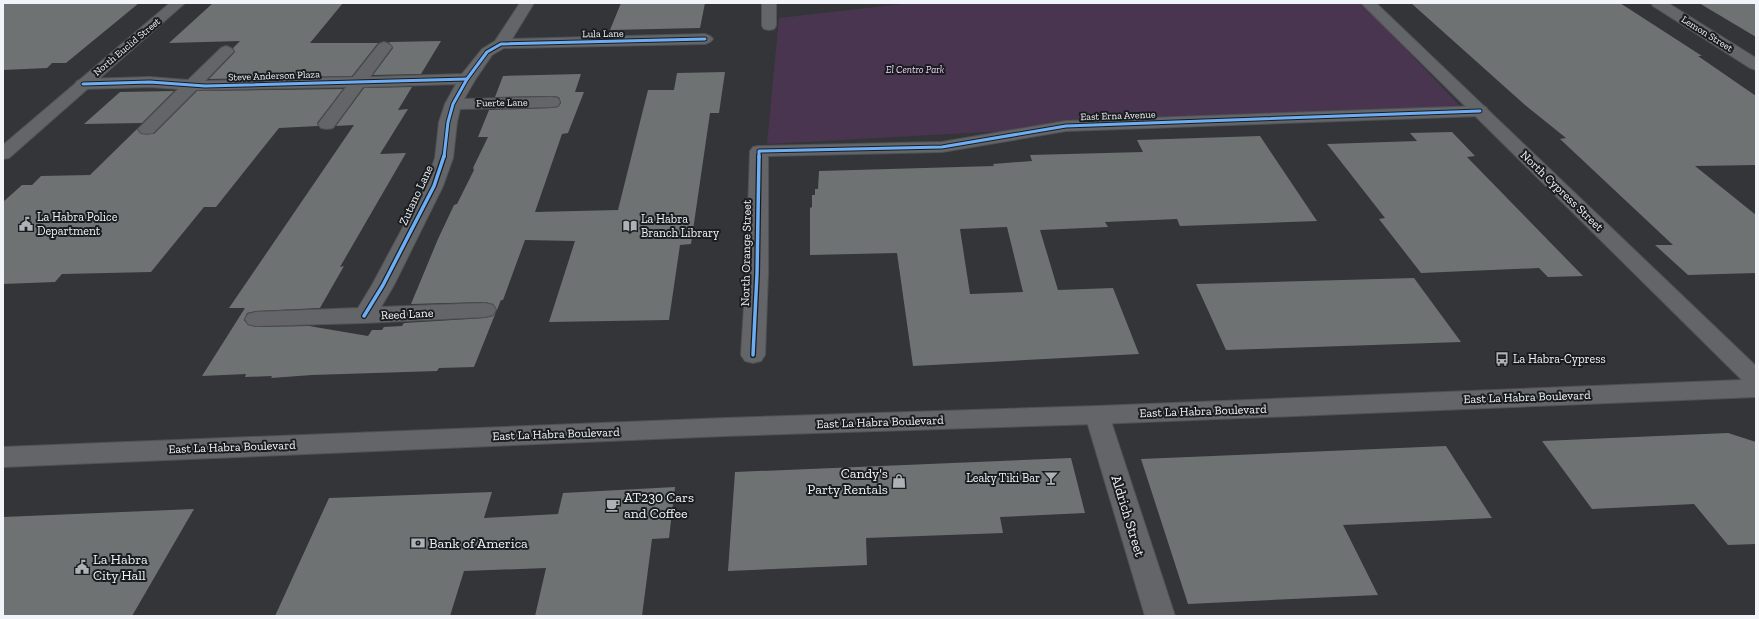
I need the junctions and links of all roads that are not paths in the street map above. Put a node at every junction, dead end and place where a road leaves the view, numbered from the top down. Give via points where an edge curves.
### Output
1 (178, 3) edge
2 (526, 3) edge
3 (769, 3) edge
4 (1368, 3) edge
5 (1658, 3) edge
6 (769, 26) dead end
7 (705, 39) dead end
8 (501, 44) junction
9 (384, 47) dead end
10 (226, 51) dead end
11 (1756, 66) edge
12 (466, 79) junction
13 (358, 82) junction
14 (83, 84) junction
15 (191, 86) junction
16 (552, 102) dead end
17 (452, 104) junction
18 (1480, 111) junction
19 (327, 124) dead end
20 (147, 129) dead end
21 (759, 151) joint
22 (3, 154) edge
23 (486, 310) dead end
24 (364, 316) junction
25 (256, 320) dead end
26 (753, 355) dead end
27 (1756, 380) edge
28 (1756, 388) edge
29 (1097, 415) junction
30 (3, 457) edge
31 (1160, 616) edge

1 - 14 street, North Euclid Street
2 - 8 street
3 - 6 street
4 - 18 street, North Cypress Street
5 - 11 street, Lemon Street
7 - 8 street, Lula Lane
8 - 12 street, Zutano Lane via 487,52
9 - 13 street
10 - 15 street
12 - 13 street, Steve Anderson Plaza
12 - 17 street, Zutano Lane
13 - 15 street, Steve Anderson Plaza
13 - 19 street
14 - 15 street, Steve Anderson Plaza via 150,82
14 - 22 street, North Euclid Street
15 - 20 street
16 - 17 street, Fuerte Lane
17 - 24 street, Zutano Lane via 444,158 434,186 383,285
18 - 21 street, East Erna Avenue via 1066,126 942,147
18 - 27 street, North Cypress Street
21 - 26 street, North Orange Street
23 - 24 street, Reed Lane
24 - 25 street, Reed Lane
28 - 29 street, East La Habra Boulevard
29 - 30 street, East La Habra Boulevard via 664,429
29 - 31 street, Aldrich Street

